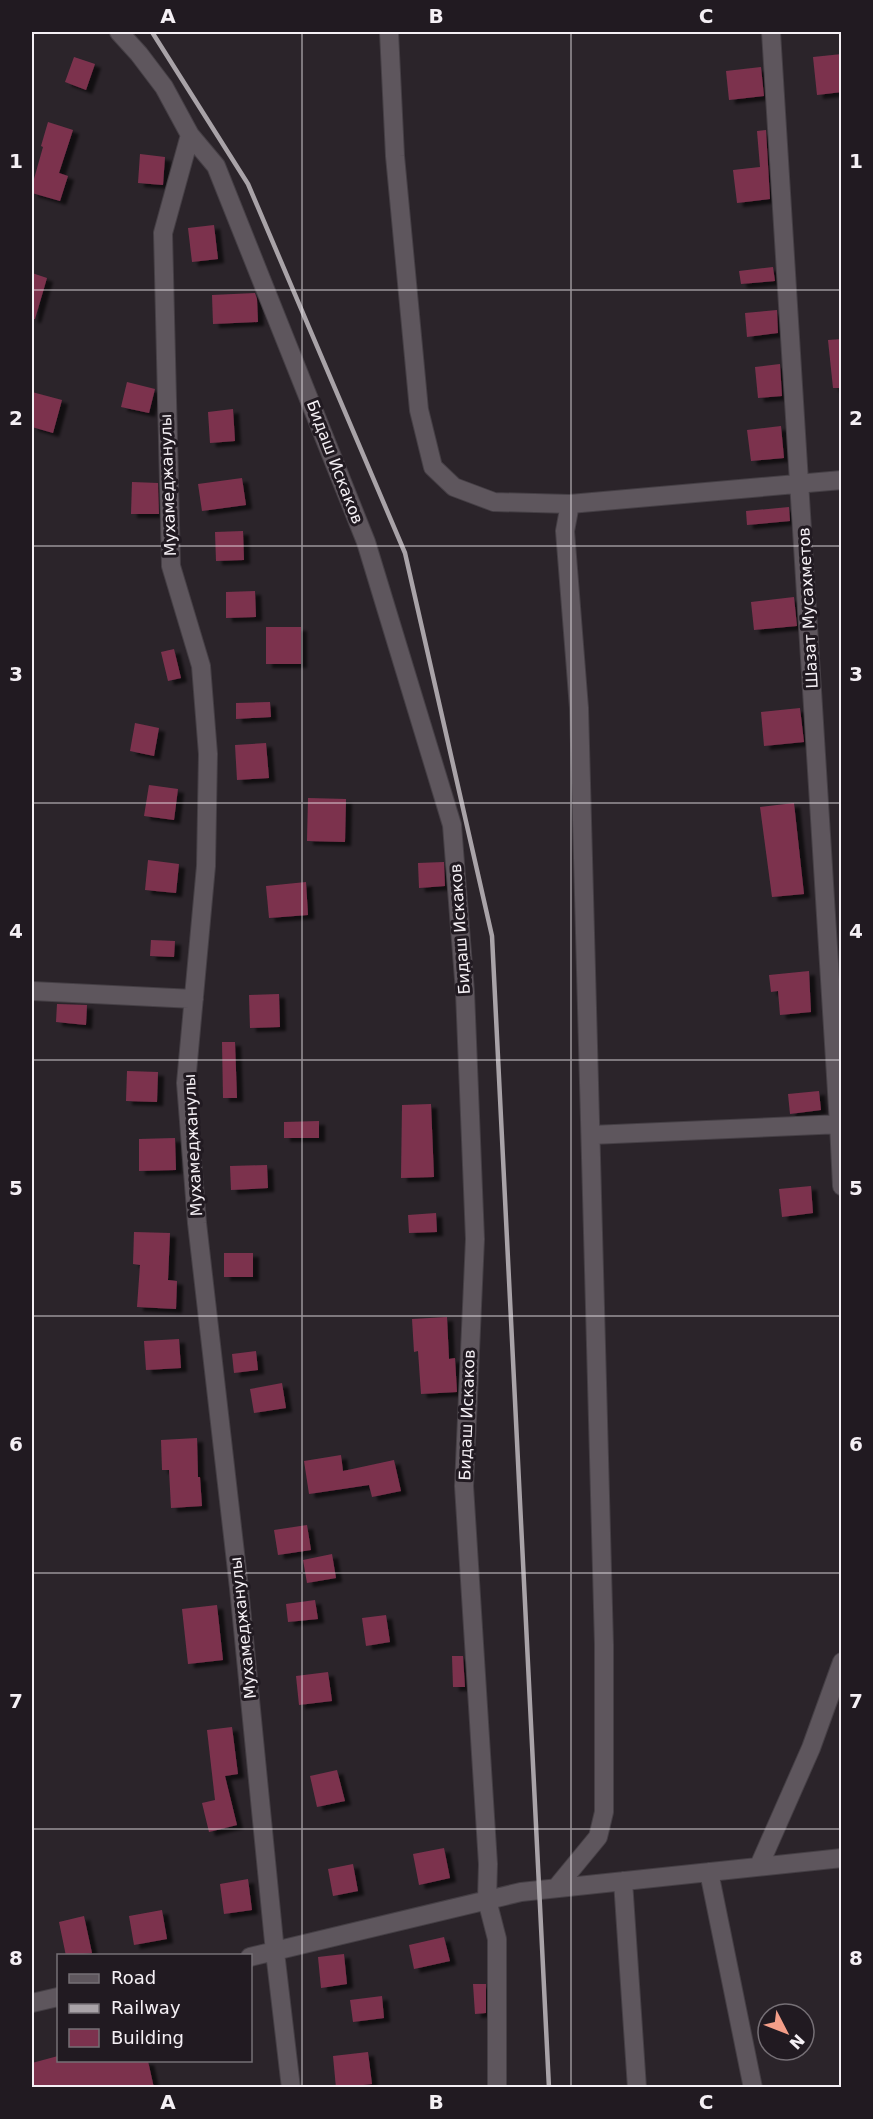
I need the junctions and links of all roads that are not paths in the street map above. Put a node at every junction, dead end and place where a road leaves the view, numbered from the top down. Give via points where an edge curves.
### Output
1 (119, 32) edge
2 (389, 32) edge
3 (771, 32) edge
4 (190, 135) junction
5 (842, 480) edge
6 (800, 485) junction
7 (570, 504) junction
8 (32, 991) edge
9 (194, 999) junction
10 (840, 1124) edge
11 (591, 1135) junction
12 (842, 1186) edge
13 (842, 1662) edge
14 (842, 1858) edge
15 (759, 1866) junction
16 (709, 1872) junction
17 (623, 1881) junction
18 (556, 1888) junction
19 (488, 1900) junction
20 (276, 1952) junction
21 (252, 1957) edge
22 (57, 1997) edge
23 (32, 2003) edge
24 (291, 2088) edge
25 (497, 2088) edge
26 (637, 2088) edge
27 (753, 2088) edge

1 - 4 street, Бидаш Искаков via 164,87
2 - 7 street via 395,156 419,410 433,467 454,487 494,502
3 - 6 street, Шазат Мусахметов
4 - 9 street, Мухамеджанулы via 163,233 171,566 201,666 208,754 206,866
4 - 19 street, Бидаш Искаков via 216,166 366,542 452,825 465,992 475,1239 464,1486
5 - 6 street
6 - 7 street
6 - 10 street, Шазат Мусахметов
7 - 11 street via 565,531 579,708
8 - 9 street
9 - 20 street, Мухамеджанулы via 186,1083 197,1223
10 - 11 street
10 - 12 street, Шазат Мусахметов
11 - 18 street via 604,1645 604,1812 598,1837
13 - 15 street via 812,1748
14 - 15 street
15 - 16 street
16 - 17 street
16 - 27 street
17 - 18 street
17 - 26 street
18 - 19 street
19 - 20 street
19 - 25 street, Бидаш Искаков via 497,1939
20 - 21 street
20 - 24 street, Мухамеджанулы
22 - 23 street

